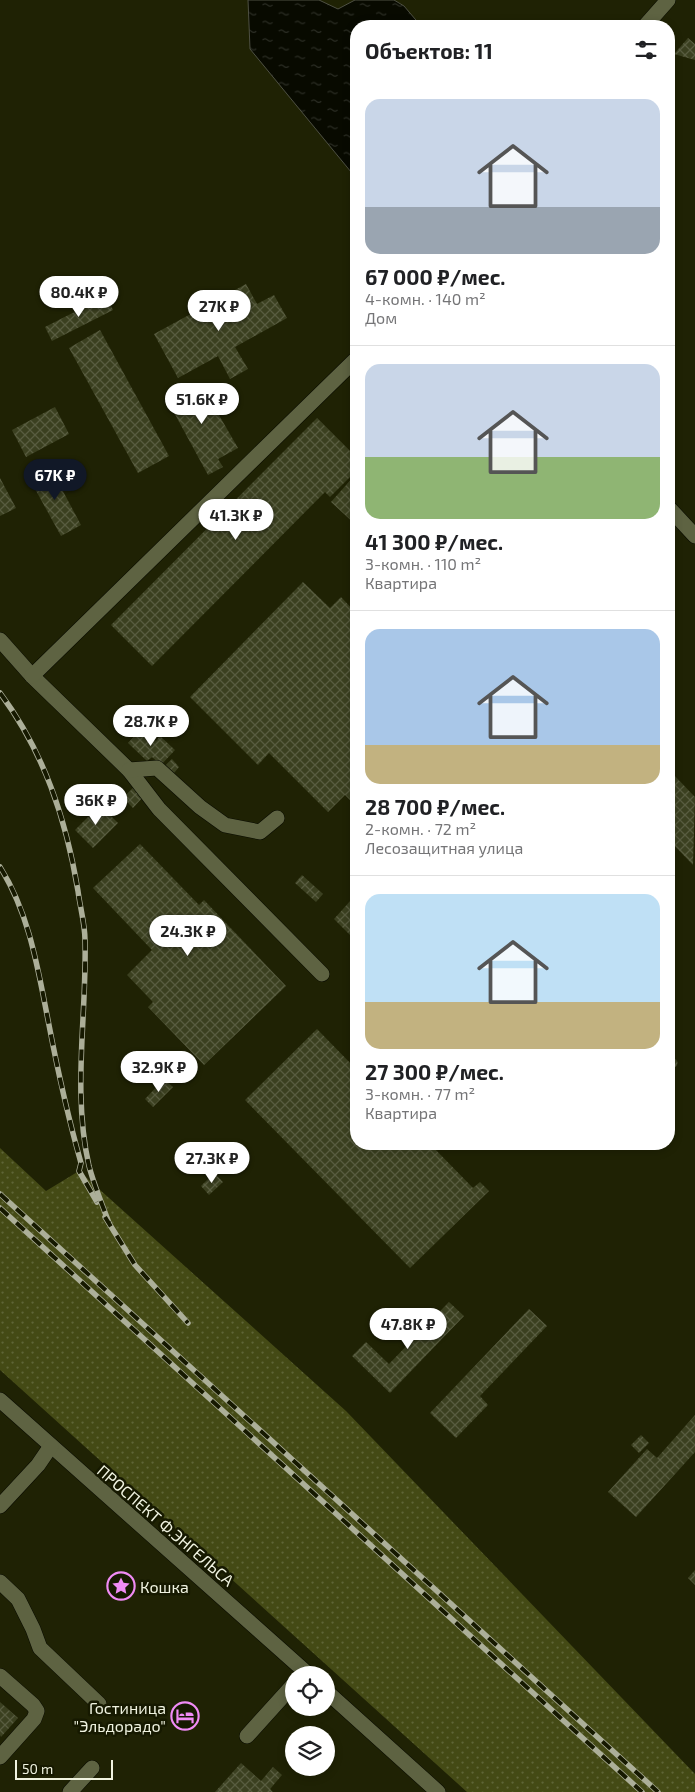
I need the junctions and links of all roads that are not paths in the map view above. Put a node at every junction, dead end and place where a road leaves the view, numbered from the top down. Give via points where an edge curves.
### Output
1 (668, 0) edge
2 (650, 20) edge
3 (350, 365) edge
4 (675, 514) edge
5 (695, 536) edge
6 (0, 640) edge
7 (32, 676) junction
8 (129, 770) junction
9 (277, 818) dead end
10 (322, 974) dead end
11 (0, 1400) edge
12 (51, 1446) junction
13 (0, 1506) edge
14 (0, 1582) edge
15 (296, 1666) edge
16 (0, 1676) edge
17 (285, 1694) edge
18 (335, 1699) edge
19 (99, 1704) dead end
20 (247, 1736) dead end
21 (0, 1757) edge
22 (92, 1768) dead end
23 (70, 1792) edge
24 (438, 1792) edge

1 - 2 street
3 - 7 street
4 - 5 street
6 - 7 street
7 - 8 street
8 - 9 street via 157,768 225,825 260,832
8 - 10 street via 159,808
11 - 12 street, ПРОСПЕКТ Ф.ЭНГЕЛЬСА
12 - 13 street
12 - 15 street, ПРОСПЕКТ Ф.ЭНГЕЛЬСА
14 - 19 street via 18,1598 40,1648
16 - 21 street via 37,1711
17 - 20 street
18 - 24 street
22 - 23 street

